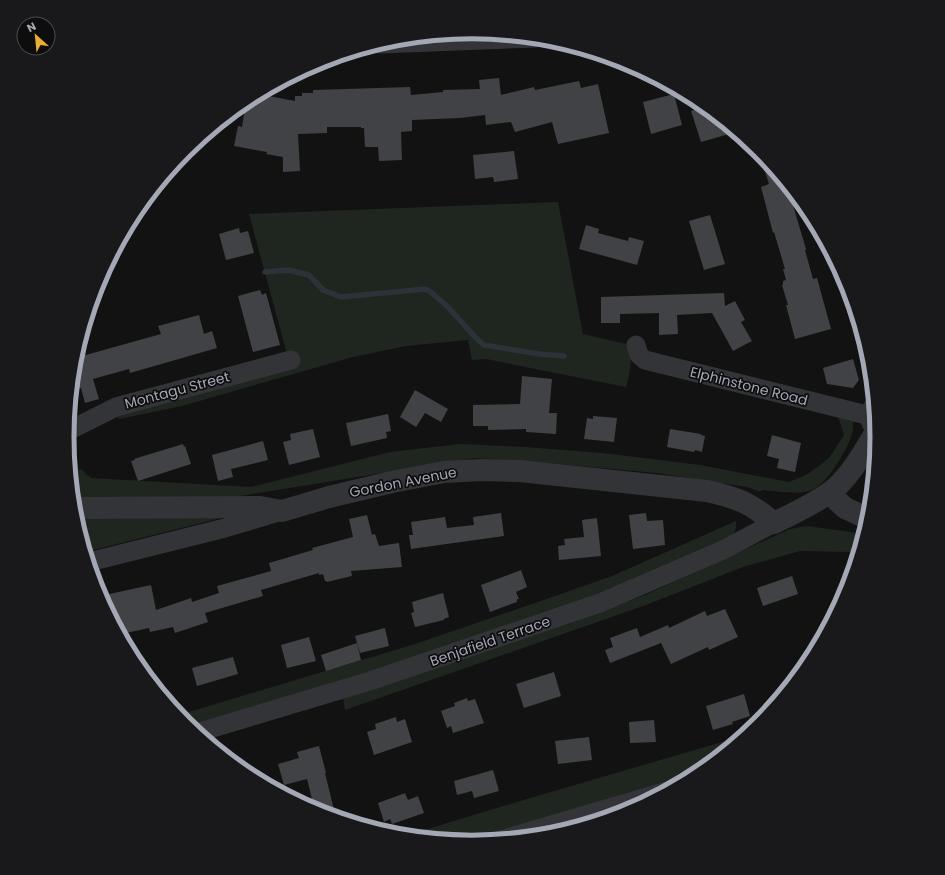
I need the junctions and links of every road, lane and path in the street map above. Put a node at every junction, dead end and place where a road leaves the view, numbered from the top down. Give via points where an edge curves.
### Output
1 (491, 40) edge
2 (417, 43) edge
3 (636, 345) dead end
4 (291, 360) dead end
5 (870, 419) edge
6 (74, 427) edge
7 (871, 432) edge
8 (829, 493) junction
9 (81, 508) edge
10 (282, 511) junction
11 (863, 516) edge
12 (774, 523) junction
13 (94, 561) edge
14 (203, 731) edge
15 (641, 799) edge
16 (524, 833) edge

1 - 2 street
3 - 5 street, Elphinstone Road via 639,355 645,360
4 - 6 street, Montagu Street via 116,407
7 - 8 street via 863,453 843,480
8 - 11 street via 845,508
8 - 12 street
9 - 10 street via 260,507
10 - 12 street, Gordon Avenue via 329,496 392,482 444,472 481,470 520,471 706,491 743,501
10 - 13 street, Gordon Avenue
12 - 14 street, Benjafield Terrace via 723,550 600,604 370,681
15 - 16 street

